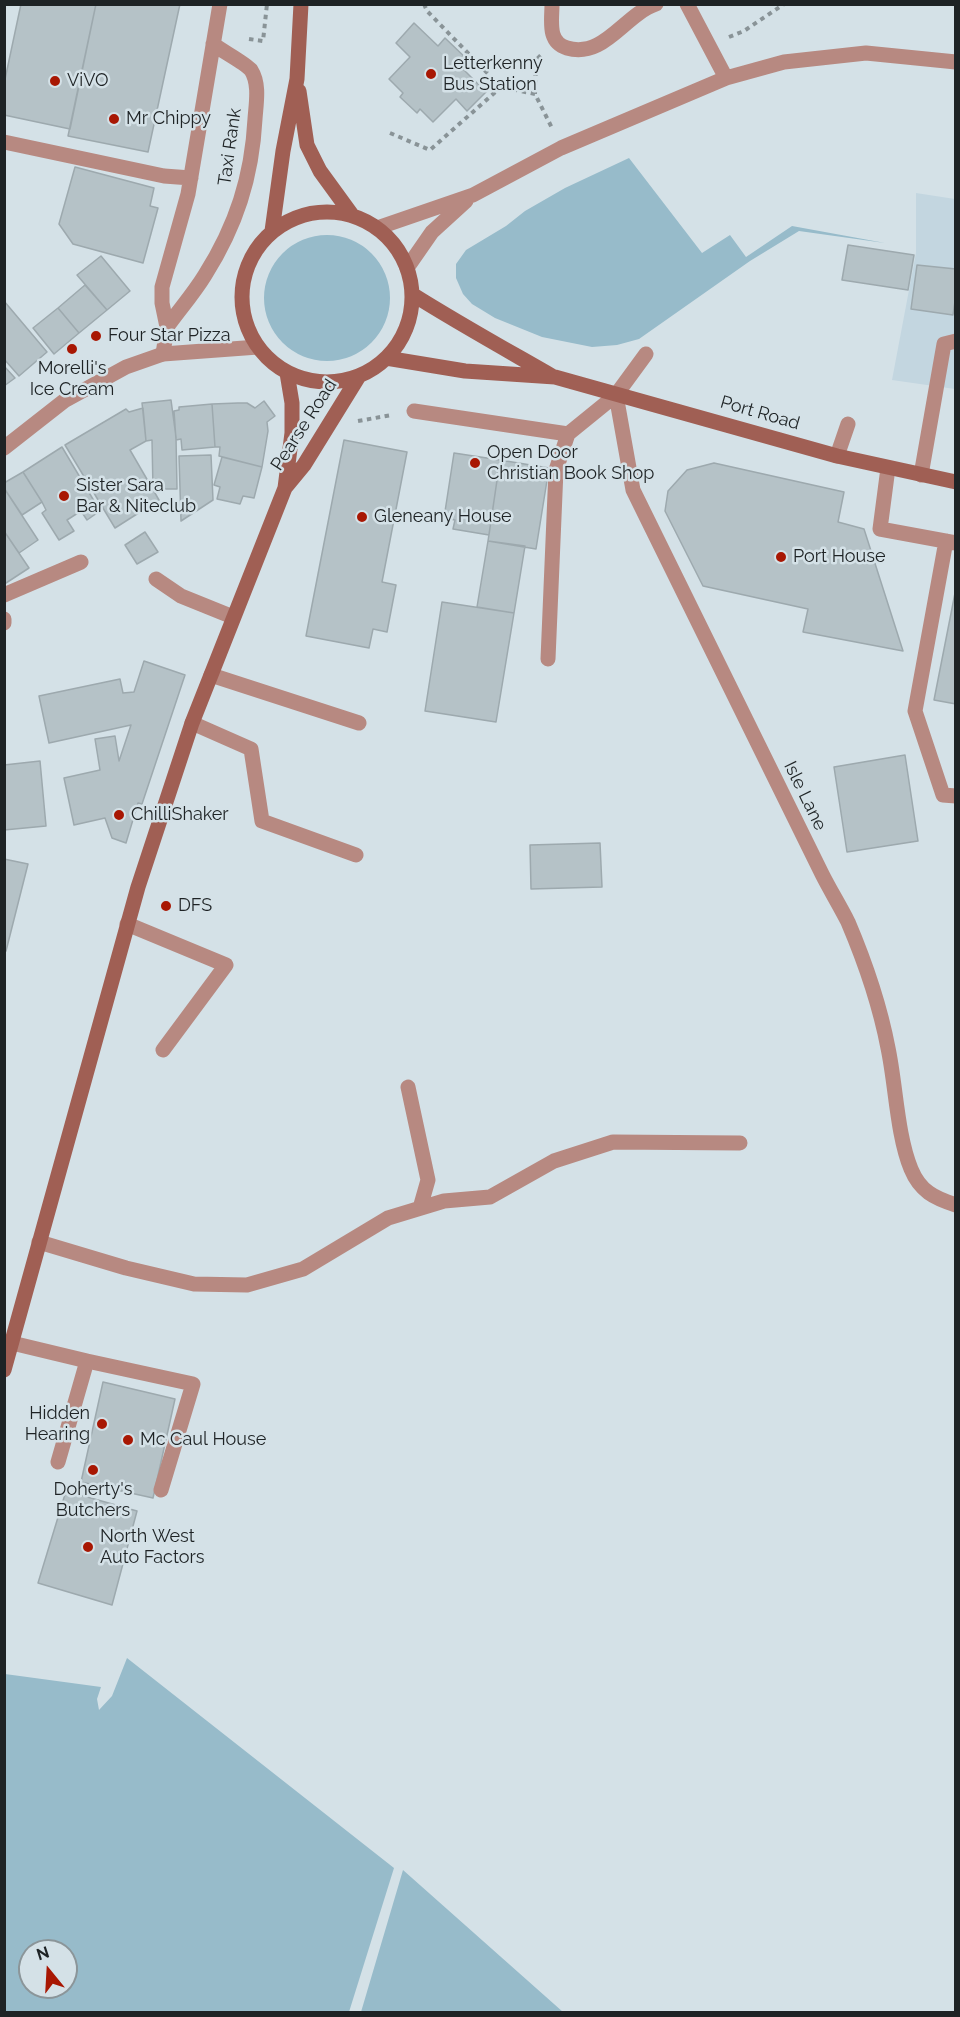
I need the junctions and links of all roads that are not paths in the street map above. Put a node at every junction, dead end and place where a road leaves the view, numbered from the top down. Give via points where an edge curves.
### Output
1 (220, 4) edge
2 (302, 4) edge
3 (552, 4) edge
4 (656, 4) edge
5 (687, 4) edge
6 (213, 44) junction
7 (956, 62) edge
8 (726, 78) junction
9 (297, 79) junction
10 (4, 142) edge
11 (190, 178) junction
12 (473, 195) junction
13 (352, 215) junction
14 (377, 228) junction
15 (272, 231) junction
16 (407, 268) junction
17 (412, 294) junction
18 (167, 327) junction
19 (956, 341) edge
20 (258, 347) junction
21 (163, 354) junction
22 (646, 354) dead end
23 (386, 358) junction
24 (287, 373) junction
25 (359, 376) junction
26 (555, 377) junction
27 (616, 394) junction
28 (414, 411) road end
29 (848, 424) dead end
30 (568, 434) junction
31 (4, 448) edge
32 (837, 456) junction
33 (888, 468) junction
34 (921, 475) junction
35 (956, 482) edge
36 (285, 488) junction
37 (951, 542) edge
38 (81, 562) dead end
39 (156, 579) dead end
40 (4, 595) edge
41 (233, 617) junction
42 (548, 658) dead end
43 (211, 675) junction
44 (192, 723) junction
45 (359, 723) dead end
46 (956, 796) edge
47 (356, 855) dead end
48 (127, 924) junction
49 (163, 1050) dead end
50 (408, 1087) dead end
51 (740, 1143) dead end
52 (956, 1205) edge
53 (420, 1208) junction
54 (39, 1242) junction
55 (7, 1357) edge
56 (87, 1361) junction
57 (58, 1462) dead end
58 (161, 1490) dead end

1 - 6 street
2 - 9 main road
3 - 4 street via 554,39 559,45 579,51 593,49
5 - 8 street
6 - 11 street
6 - 18 street, Taxi Rank via 251,70 256,82 254,146 234,219 205,275
7 - 8 street via 866,53 784,62
8 - 12 street via 561,148
9 - 13 main road via 307,145 320,171
9 - 15 main road
10 - 11 street via 164,177
11 - 18 street via 162,287
12 - 14 street
12 - 16 street via 432,232
13 - 14 main road
13 - 15 main road via 303,215
14 - 16 main road via 392,242
15 - 20 main road via 256,248 241,290 246,325
16 - 17 main road
17 - 23 main road via 407,327
17 - 26 main road, Port Road
18 - 21 street
19 - 34 street via 944,344
20 - 21 street
20 - 24 main road
21 - 31 street via 126,367 64,401
22 - 27 street
23 - 25 main road
23 - 26 main road, Port Road via 498,374
24 - 25 main road via 325,382
24 - 36 main road, Pearse Road via 292,433
25 - 36 main road, Pearse Road via 304,465
26 - 27 main road, Port Road
27 - 30 street
27 - 32 main road, Port Road
27 - 52 street, Isle Lane via 633,490 848,922 888,1047 911,1170 934,1197
28 - 30 street
29 - 32 street
30 - 42 street via 556,470
32 - 33 main road, Port Road
33 - 34 main road, Port Road
33 - 37 street via 880,529
34 - 35 main road, Port Road
36 - 41 main road
37 - 46 street via 915,711 943,795
38 - 40 street
39 - 41 street via 181,596
41 - 43 main road
43 - 44 main road
43 - 45 street
44 - 47 street via 250,749 262,821
44 - 48 main road
48 - 49 street via 226,965
48 - 54 main road
50 - 53 street via 429,1180
51 - 53 street via 613,1142 554,1161 490,1197 444,1201
53 - 54 street via 388,1218 303,1269 247,1285 194,1284
54 - 55 main road
55 - 56 street
56 - 57 street
56 - 58 street via 193,1384

